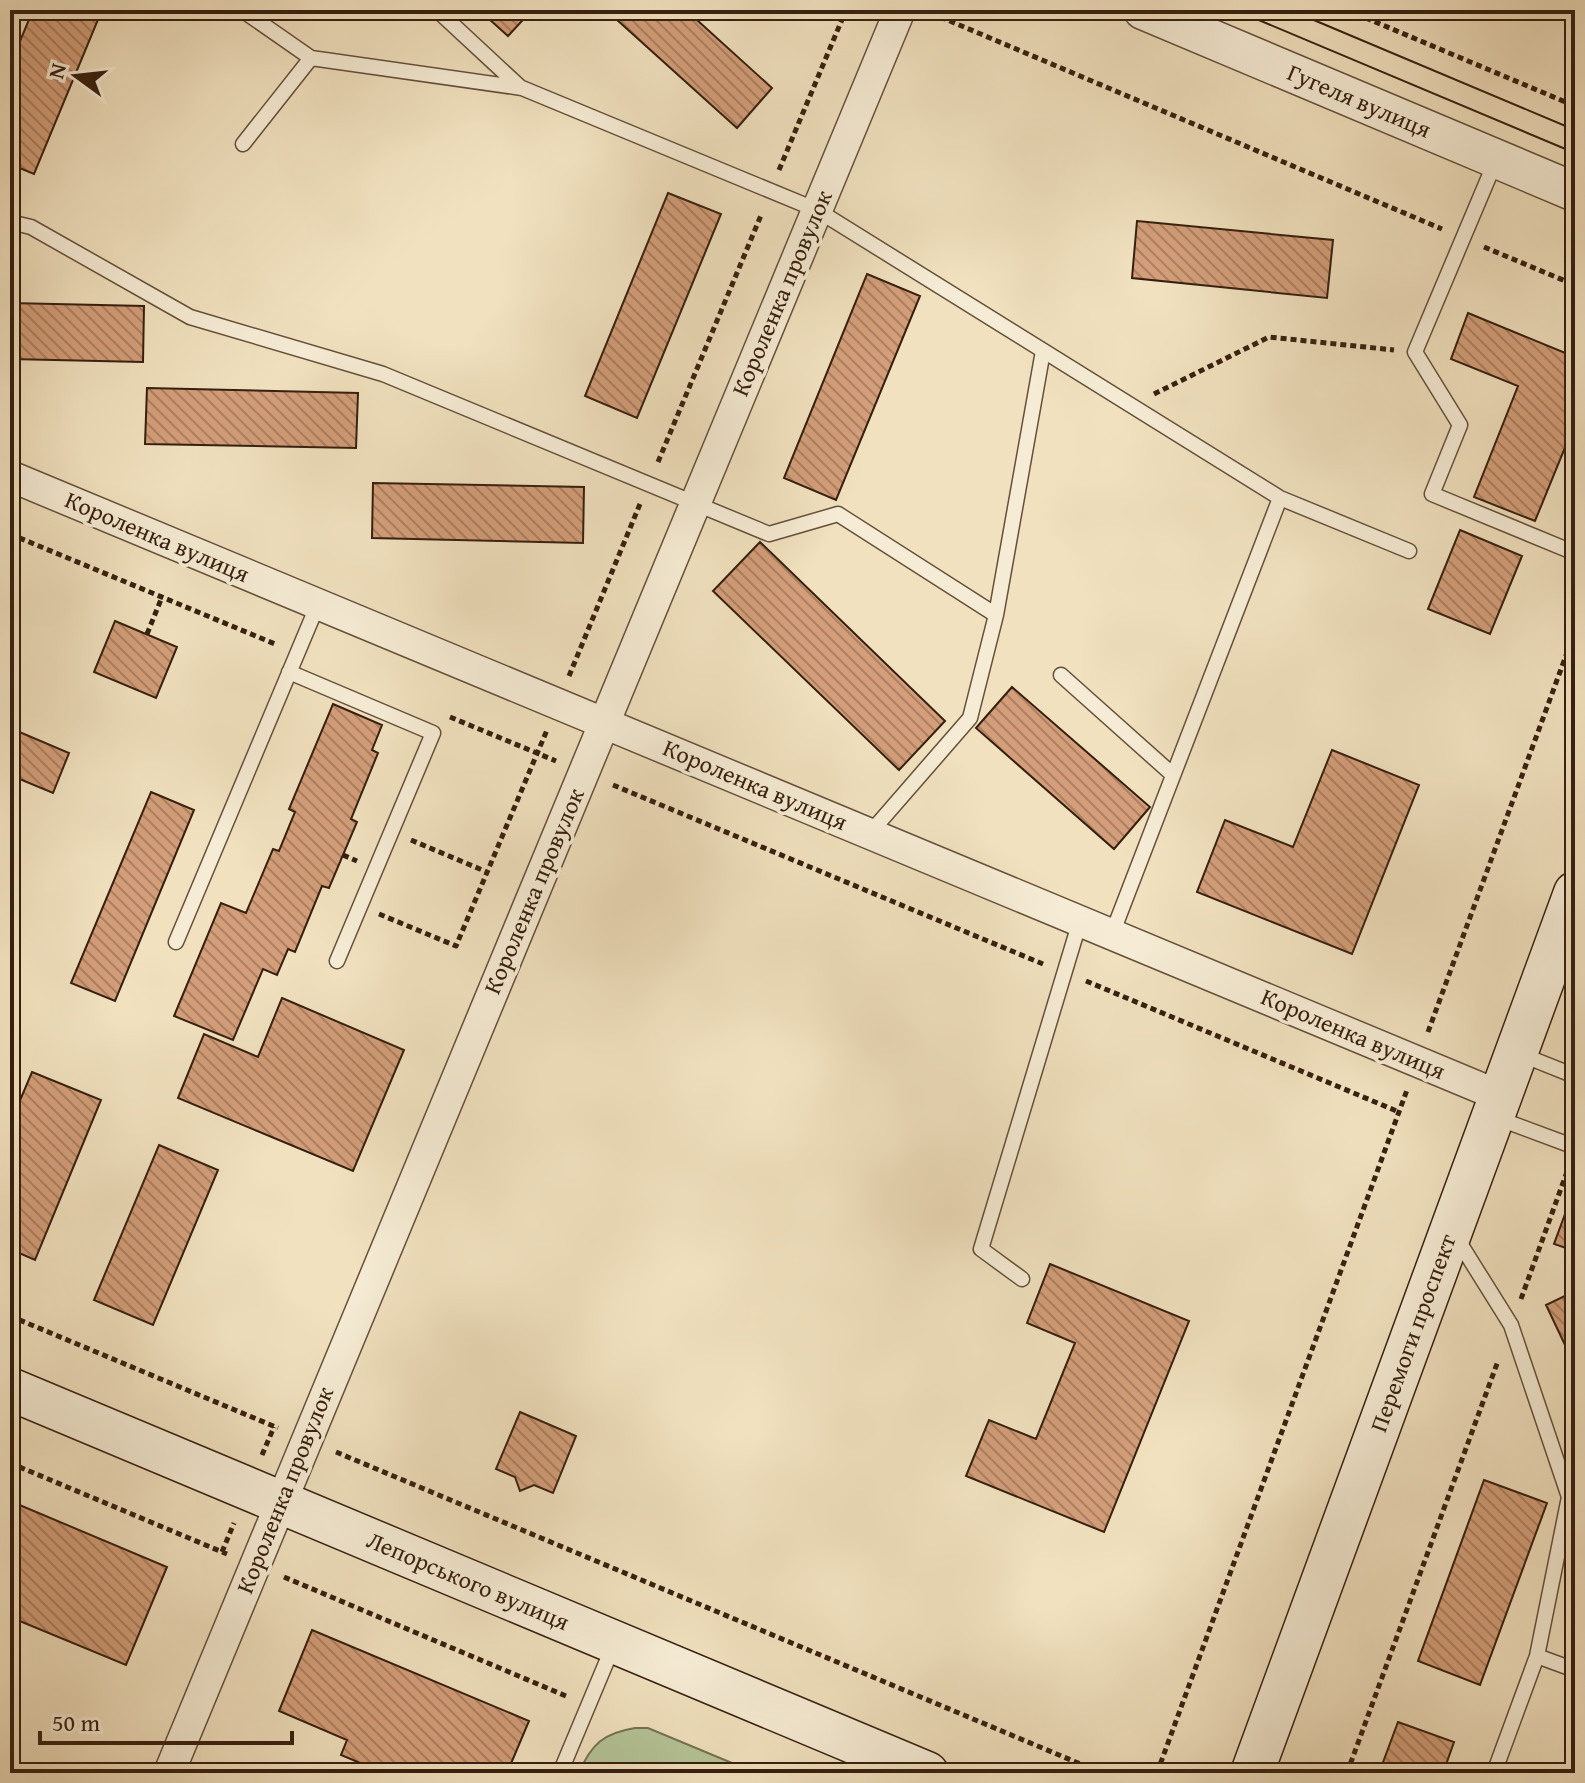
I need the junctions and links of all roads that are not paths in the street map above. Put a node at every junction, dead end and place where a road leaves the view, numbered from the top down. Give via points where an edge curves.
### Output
1 (242, 10) edge
2 (437, 10) edge
3 (900, 10) edge
4 (1143, 10) edge
5 (311, 58) junction
6 (522, 88) junction
7 (243, 144) dead end
8 (1496, 159) junction
9 (1575, 192) edge
10 (817, 210) junction
11 (10, 222) edge
12 (1043, 351) junction
13 (10, 476) edge
14 (1280, 498) junction
15 (695, 503) junction
16 (1409, 551) dead end
17 (1575, 553) edge
18 (318, 604) junction
19 (996, 615) junction
20 (289, 672) junction
21 (1061, 675) dead end
22 (603, 723) junction
23 (1173, 775) junction
24 (870, 833) junction
25 (1575, 893) edge
26 (1080, 921) junction
27 (1112, 934) junction
28 (176, 942) dead end
29 (337, 961) dead end
30 (1516, 1053) junction
31 (1575, 1076) edge
32 (1497, 1106) junction
33 (1575, 1147) edge
34 (1451, 1229) junction
35 (1022, 1279) dead end
36 (10, 1389) edge
37 (279, 1502) junction
38 (615, 1642) junction
39 (1537, 1656) junction
40 (1575, 1670) edge
41 (169, 1773) edge
42 (560, 1773) edge
43 (927, 1773) edge
44 (1252, 1773) edge
45 (1494, 1773) edge

1 - 5 lane
2 - 6 lane
3 - 10 street, Короленка провулок
4 - 8 street, Гугеля вулиця
5 - 6 lane
5 - 7 lane
6 - 10 lane
8 - 9 street, Гугеля вулиця
8 - 17 lane via 1415,352 1460,425 1432,494
10 - 12 lane
10 - 15 street, Короленка провулок
11 - 15 lane via 31,227 190,317 383,374
12 - 14 lane
12 - 19 lane
13 - 18 street, Короленка вулиця
14 - 16 lane
14 - 23 lane
15 - 19 lane via 769,534 838,514
15 - 22 street, Короленка провулок
18 - 20 lane
18 - 22 street, Короленка вулиця
19 - 24 lane via 970,718
20 - 28 lane
20 - 29 lane via 433,733
21 - 23 lane
22 - 24 street, Короленка вулиця
22 - 37 street, Короленка провулок
23 - 27 lane
24 - 26 street, Короленка вулиця
25 - 30 main road, Перемоги проспект
26 - 27 street, Короленка вулиця
26 - 35 lane via 981,1249
27 - 32 street, Короленка вулиця via 1417,1061
30 - 31 lane
30 - 32 main road, Перемоги проспект
32 - 33 lane
32 - 34 main road, Перемоги проспект
34 - 39 lane via 1511,1325 1569,1497
34 - 44 main road, Перемоги проспект
36 - 37 main road, Лепорського вулиця
37 - 38 main road, Лепорського вулиця
37 - 41 street, Короленка провулок
38 - 42 lane
38 - 43 main road, Лепорського вулиця
39 - 40 lane
39 - 45 lane

